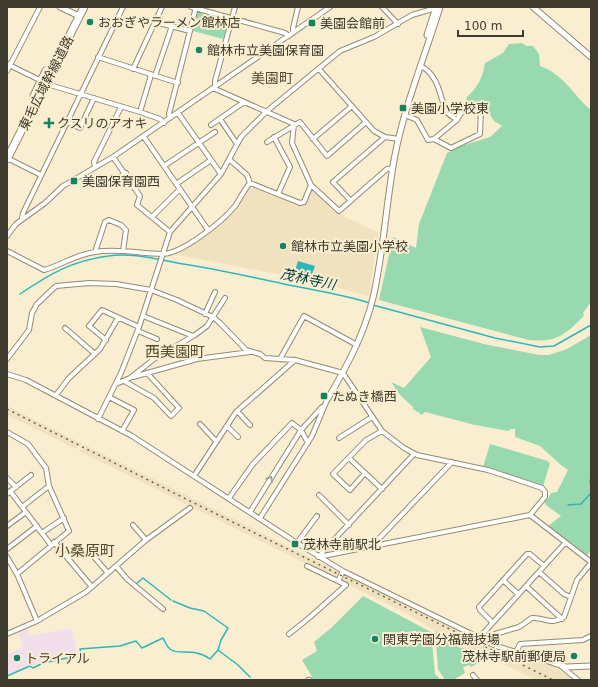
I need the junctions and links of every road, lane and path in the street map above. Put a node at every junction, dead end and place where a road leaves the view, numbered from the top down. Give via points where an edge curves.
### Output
1 (40, 7) edge
2 (60, 7) edge
3 (79, 7) edge
4 (84, 7) edge
5 (123, 7) edge
6 (162, 7) edge
7 (191, 7) edge
8 (235, 7) edge
9 (298, 7) edge
10 (330, 7) edge
11 (382, 7) edge
12 (437, 7) edge
13 (533, 7) edge
14 (196, 8) edge
15 (78, 15) junction
16 (232, 18) junction
17 (155, 22) junction
18 (398, 24) junction
19 (172, 26) junction
20 (190, 31) junction
21 (291, 34) junction
22 (98, 57) junction
23 (591, 57) edge
24 (8, 65) edge
25 (420, 66) junction
26 (133, 69) junction
27 (319, 69) junction
28 (7, 72) edge
29 (153, 75) junction
30 (43, 82) junction
31 (178, 83) junction
32 (214, 88) junction
33 (80, 94) junction
34 (94, 98) junction
35 (244, 102) junction
36 (352, 106) junction
37 (121, 107) junction
38 (267, 111) junction
39 (140, 112) junction
40 (178, 113) junction
41 (405, 115) junction
42 (170, 118) junction
43 (220, 119) junction
44 (457, 120) junction
45 (67, 122) junction
46 (366, 122) junction
47 (164, 123) junction
48 (294, 124) junction
49 (211, 125) dead end
50 (215, 132) dead end
51 (144, 137) junction
52 (274, 137) junction
53 (385, 137) junction
54 (434, 138) junction
55 (313, 139) junction
56 (399, 139) junction
57 (267, 142) dead end
58 (199, 144) junction
59 (237, 144) junction
60 (7, 150) edge
61 (114, 157) junction
62 (7, 159) edge
63 (211, 160) junction
64 (230, 160) junction
65 (164, 166) junction
66 (95, 167) junction
67 (393, 168) junction
68 (126, 173) junction
69 (221, 174) junction
70 (41, 175) junction
71 (250, 183) junction
72 (108, 184) dead end
73 (176, 184) junction
74 (310, 185) junction
75 (180, 189) junction
76 (278, 194) junction
77 (350, 200) junction
78 (192, 206) junction
79 (152, 217) junction
80 (22, 218) junction
81 (208, 230) junction
82 (170, 232) junction
83 (7, 236) edge
84 (7, 251) edge
85 (123, 251) junction
86 (95, 252) junction
87 (163, 255) junction
88 (151, 290) junction
89 (215, 292) dead end
90 (225, 298) dead end
91 (205, 314) junction
92 (143, 316) junction
93 (212, 317) junction
94 (118, 318) junction
95 (65, 328) dead end
96 (138, 329) junction
97 (193, 336) junction
98 (157, 339) dead end
99 (106, 340) junction
100 (357, 345) junction
101 (249, 352) junction
102 (95, 354) junction
103 (7, 359) edge
104 (280, 359) junction
105 (295, 360) junction
106 (147, 373) junction
107 (343, 373) junction
108 (7, 374) edge
109 (130, 378) junction
110 (124, 381) junction
111 (116, 384) junction
112 (56, 395) junction
113 (110, 397) junction
114 (327, 400) junction
115 (237, 411) junction
116 (372, 418) junction
117 (98, 419) junction
118 (200, 424) dead end
119 (250, 425) dead end
120 (227, 426) junction
121 (301, 430) junction
122 (122, 431) junction
123 (382, 431) junction
124 (7, 432) edge
125 (238, 437) dead end
126 (339, 438) dead end
127 (216, 441) junction
128 (308, 443) junction
129 (414, 454) junction
130 (349, 458) junction
131 (452, 462) junction
132 (365, 473) junction
133 (31, 475) dead end
134 (194, 476) junction
135 (7, 478) edge
136 (49, 486) junction
137 (16, 487) junction
138 (382, 489) junction
139 (9, 493) edge
140 (319, 496) dead end
141 (230, 498) junction
142 (22, 507) junction
143 (190, 508) dead end
144 (26, 512) junction
145 (250, 512) junction
146 (318, 516) dead end
147 (530, 516) junction
148 (64, 518) junction
149 (260, 518) junction
150 (133, 525) dead end
151 (349, 525) junction
152 (7, 526) edge
153 (37, 526) junction
154 (42, 534) junction
155 (146, 540) junction
156 (565, 543) junction
157 (52, 544) junction
158 (297, 544) junction
159 (370, 548) junction
160 (7, 549) edge
161 (7, 557) edge
162 (318, 557) junction
163 (95, 558) dead end
164 (591, 562) edge
165 (116, 566) junction
166 (307, 566) dead end
167 (544, 566) junction
168 (342, 571) junction
169 (539, 572) junction
170 (108, 573) junction
171 (16, 574) junction
172 (503, 580) junction
173 (338, 582) junction
174 (526, 586) junction
175 (92, 587) junction
176 (518, 594) junction
177 (571, 597) junction
178 (163, 609) dead end
179 (562, 619) junction
180 (37, 621) junction
181 (492, 622) junction
182 (8, 632) edge
183 (289, 634) dead end
184 (591, 636) edge
185 (479, 638) junction
186 (489, 643) junction
187 (516, 652) junction
188 (554, 663) joint
189 (591, 666) edge
190 (562, 667) junction
191 (473, 675) dead end
192 (477, 680) edge
193 (578, 680) edge

1 - 24 street
2 - 15 street
3 - 15 highway, 東毛広域幹線道路
4 - 15 highway, 東毛広域幹線道路
5 - 22 street
6 - 17 street
7 - 14 street
8 - 16 street
9 - 21 street
10 - 21 street
11 - 18 street
12 - 18 street via 412,15
12 - 25 street
13 - 23 street
14 - 16 street
14 - 20 street
15 - 30 highway, 東毛広域幹線道路
16 - 21 street
16 - 32 street
17 - 19 street
17 - 26 street
18 - 27 street via 340,51
19 - 20 street
19 - 29 street
20 - 31 street
21 - 32 street
22 - 26 street
22 - 33 street
24 - 28 street
24 - 30 street
25 - 41 street
25 - 44 street via 426,69 435,81 446,112
26 - 29 street
27 - 36 street
27 - 38 street
29 - 31 street
29 - 39 street
30 - 33 street
30 - 60 highway, 東毛広域幹線道路
30 - 62 highway, 東毛広域幹線道路
31 - 42 street
32 - 35 street
32 - 40 street
33 - 34 street
33 - 45 street
34 - 37 street
34 - 45 street via 80,128
35 - 38 street
35 - 43 street
36 - 46 street
36 - 55 street
37 - 39 street
37 - 66 street via 94,162
38 - 48 street
38 - 59 street
39 - 47 street via 160,118
40 - 42 street
40 - 58 street
41 - 54 street via 417,120 428,140
41 - 56 street
42 - 47 street
43 - 49 street
43 - 59 street
44 - 54 street
44 - 54 street via 464,108 481,110 480,134 451,148
45 - 70 street
46 - 53 street via 374,131
46 - 55 street via 327,156
47 - 51 street
48 - 52 street
48 - 55 street via 300,122
48 - 74 street via 292,143
50 - 58 street
51 - 61 street
51 - 65 street
52 - 57 street
52 - 76 street via 290,167
53 - 56 street
53 - 77 street via 333,182
56 - 67 street
58 - 63 street
58 - 65 street
59 - 64 street
61 - 66 street
61 - 68 street
62 - 70 street
63 - 69 street
63 - 73 street
64 - 69 street
64 - 71 street via 247,175
65 - 73 street
66 - 80 street via 63,186 45,203
67 - 77 street via 387,169
67 - 100 street via 382,251 370,308
68 - 72 street
68 - 79 street via 140,196 137,205
69 - 78 street
70 - 80 street
71 - 76 street
71 - 81 street via 234,207
73 - 75 street
74 - 76 street via 304,202 300,204
74 - 77 street via 339,211
75 - 78 street
75 - 79 street
78 - 81 street
78 - 82 street
79 - 82 street
80 - 83 street
81 - 87 street
82 - 87 street
84 - 86 street via 44,270 66,260
85 - 86 street
85 - 86 street via 126,230 109,220 105,222
85 - 87 street
87 - 88 street
88 - 91 street
88 - 92 street
88 - 103 street via 116,284 56,286 37,304 32,313 29,330
89 - 91 street
90 - 93 street
91 - 93 street
92 - 96 street
92 - 97 street
93 - 97 street via 207,326
93 - 101 street
94 - 96 street
94 - 99 street
94 - 99 street via 102,310 89,326
95 - 102 street
96 - 98 street
96 - 111 street
97 - 109 street
99 - 102 street
100 - 104 street via 304,316
100 - 107 street
101 - 104 street via 265,358
101 - 106 street via 197,359
102 - 112 street via 69,378
104 - 105 street
105 - 107 street
105 - 115 street
106 - 109 street
106 - 110 street via 179,408 171,416 154,398
107 - 114 street
107 - 116 street
108 - 112 street
109 - 110 street
110 - 111 street
111 - 113 street
112 - 117 street
113 - 117 street
113 - 122 street via 134,410
114 - 121 street
114 - 128 street
115 - 119 street
115 - 120 street
116 - 123 street
116 - 126 street
117 - 122 street
118 - 127 street
120 - 125 street
120 - 127 street
121 - 128 street
121 - 141 street via 292,423 253,464
145 -> 121 street
122 - 134 street
123 - 129 street
123 - 130 street via 366,440
124 - 136 street via 28,444 46,468
127 - 134 street
128 - 149 street
129 - 131 street
129 - 138 street
130 - 132 street
130 - 132 street via 333,474 350,490
131 - 147 street via 488,470 542,488 545,497
131 - 159 street
132 - 138 street
133 - 137 street
134 - 141 street
135 - 137 street
136 - 142 street
136 - 148 street
137 - 139 street
138 - 151 street
139 - 142 street
140 - 151 street
141 - 145 street
142 - 144 street
143 - 155 street
144 - 152 street
144 - 153 street
145 - 149 street
146 - 158 street
147 - 156 street
147 - 159 street
148 - 154 street
148 - 157 street via 69,531
149 - 158 street
150 - 155 street
151 - 162 street
153 - 154 street
153 - 160 street
154 - 157 street
155 - 165 street
156 - 164 street
156 - 167 street
157 - 171 street
157 - 175 street
158 - 162 street
159 - 162 street
161 - 171 street
162 - 168 street
163 - 170 street
164 - 177 street via 577,580
165 - 170 street
165 - 178 street via 127,579
166 - 173 street
167 - 169 street
167 - 172 street via 528,554
168 - 173 street
168 - 185 street
169 - 174 street
169 - 177 street
170 - 175 street
171 - 180 street
172 - 176 street
172 - 181 street via 479,607
173 - 183 street via 346,585
174 - 176 street
174 - 179 street
175 - 180 street
176 - 181 street
177 - 179 street via 568,612
179 - 186 street via 548,622 532,618 519,627 495,634
180 - 182 street
181 - 185 street
184 - 187 street via 583,640 520,644
185 - 186 street
186 - 187 street
187 - 188 street
188 - 190 street
189 - 190 street
190 - 193 street
191 - 192 street

